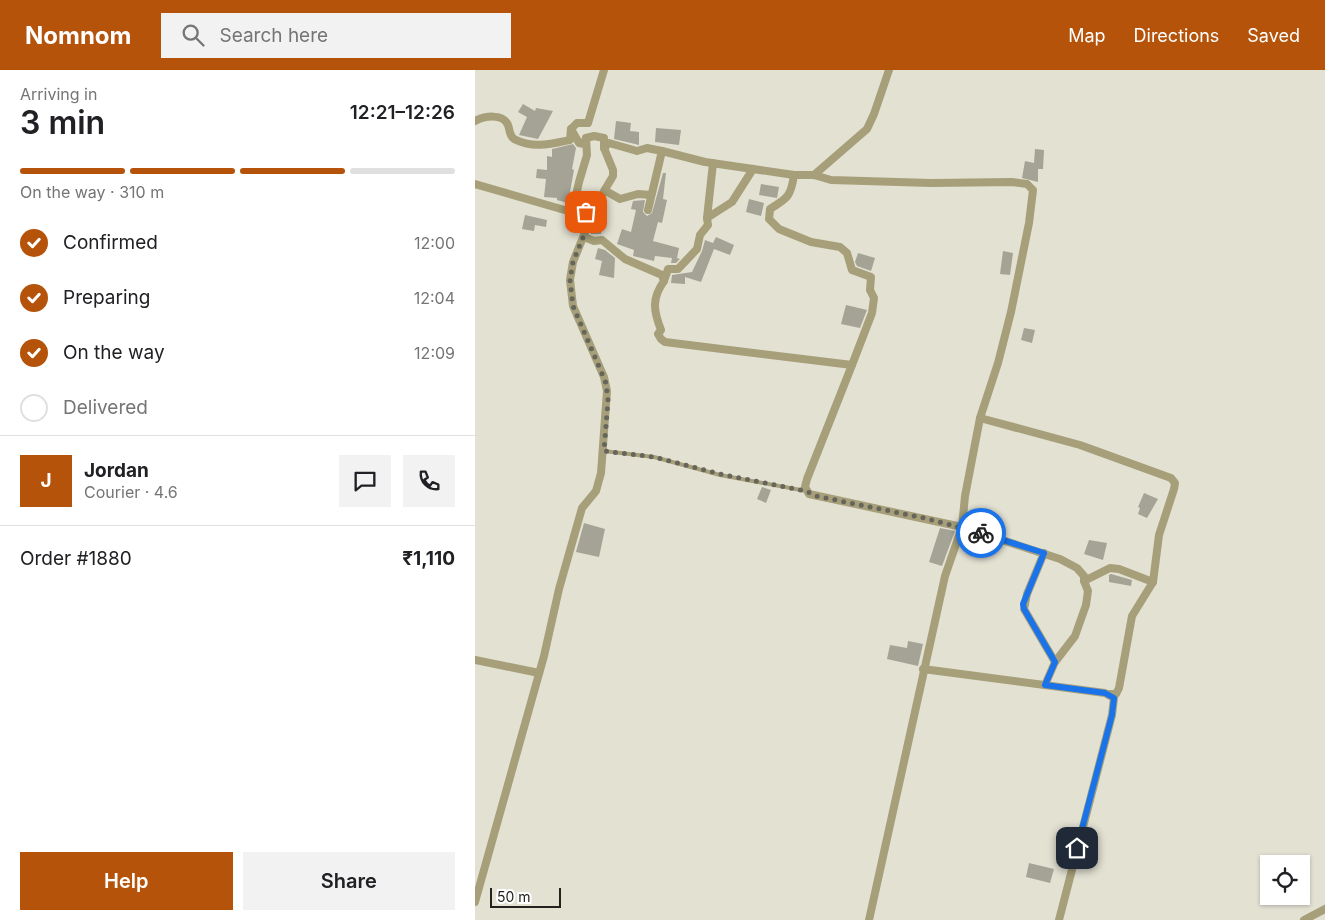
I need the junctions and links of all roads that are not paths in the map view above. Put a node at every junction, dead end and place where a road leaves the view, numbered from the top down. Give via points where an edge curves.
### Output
1 (604, 70) edge
2 (889, 70) edge
3 (475, 121) edge
4 (571, 129) junction
5 (586, 138) junction
6 (604, 148) junction
7 (662, 151) junction
8 (713, 163) junction
9 (753, 169) junction
10 (794, 174) junction
11 (814, 176) junction
12 (475, 184) edge
13 (606, 191) junction
14 (651, 195) junction
15 (648, 210) dead end
16 (572, 213) junction
17 (707, 218) junction
18 (584, 220) junction
19 (584, 237) junction
20 (664, 281) junction
21 (852, 365) junction
22 (980, 418) junction
23 (604, 451) junction
24 (806, 491) junction
25 (962, 527) junction
26 (1044, 553) junction
27 (1083, 581) junction
28 (1153, 582) junction
29 (475, 660) edge
30 (1055, 662) junction
31 (923, 669) junction
32 (539, 673) junction
33 (1045, 685) junction
34 (1108, 694) junction
35 (475, 902) edge
36 (1325, 909) edge
37 (869, 920) edge
38 (1059, 920) edge
39 (1304, 920) edge

1 - 4 street via 588,123 577,123
2 - 11 street via 867,129
3 - 4 street via 487,116 499,117 506,122 514,139 538,145 570,140
4 - 5 street via 579,143 584,144
5 - 6 street via 604,138
5 - 16 street via 587,155
6 - 7 street via 609,143 637,150
6 - 13 street via 613,170
7 - 8 street
7 - 14 street
8 - 9 street
8 - 17 street
9 - 10 street
9 - 17 street via 731,202
10 - 11 street
10 - 21 street via 787,199 770,209 769,219 779,228 811,242 840,247 847,253 852,270 871,277 872,313
11 - 22 street via 831,180 931,183 1022,182 1032,187 1034,195 1011,312
12 - 16 street
13 - 14 street via 620,200 638,194
13 - 18 street via 594,208 586,212
14 - 15 street
16 - 18 street
17 - 20 street via 708,225 700,235 697,249 678,270 668,270
18 - 19 street
19 - 20 street via 602,240 625,259 659,272
19 - 23 street via 571,271 571,292 579,322 604,377 608,400
20 - 21 street via 656,292 655,314 661,340 665,342
21 - 24 street via 807,479
22 - 25 street
22 - 28 street via 1080,445 1171,478 1175,483 1159,535
23 - 24 lane via 654,457
23 - 32 street via 596,490 582,508
24 - 25 street via 816,496
25 - 26 street
25 - 31 street via 945,576
26 - 27 street via 1077,568 1084,576
26 - 30 street via 1023,604
27 - 28 street via 1110,568
27 - 30 street via 1088,591 1086,605 1075,636
28 - 34 street via 1132,616 1119,688 1116,694
29 - 32 street
30 - 33 street
31 - 33 street
31 - 37 street
32 - 35 street
33 - 34 street
34 - 38 street via 1114,698 1112,715
36 - 39 street

